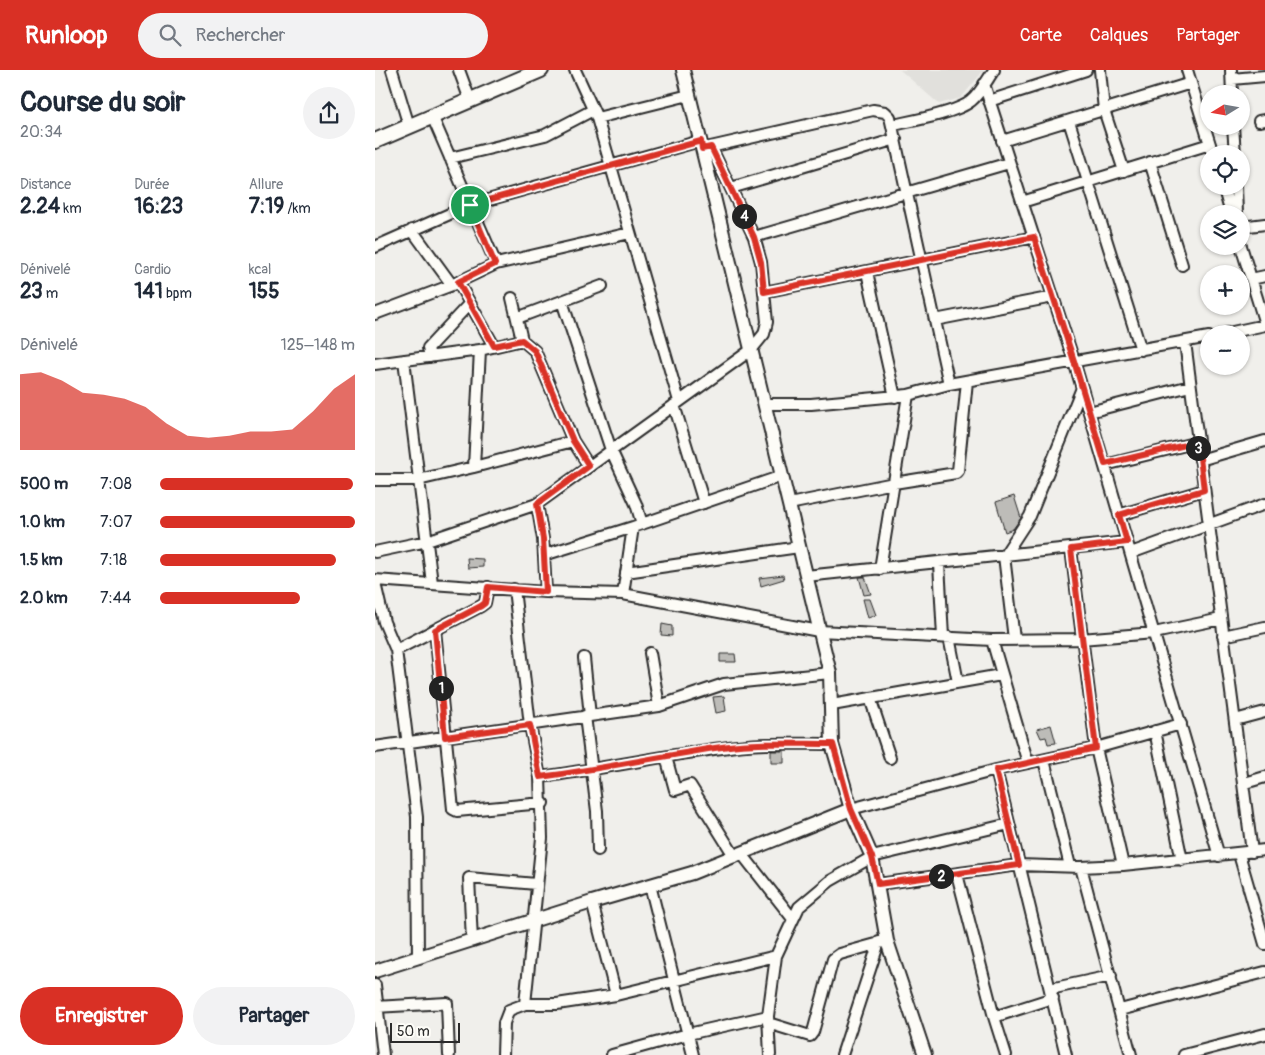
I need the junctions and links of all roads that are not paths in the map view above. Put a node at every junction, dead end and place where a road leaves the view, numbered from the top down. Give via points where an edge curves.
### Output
1 (392, 70) edge
2 (459, 70) edge
3 (541, 70) edge
4 (575, 70) edge
5 (683, 70) edge
6 (994, 70) edge
7 (1086, 70) edge
8 (1100, 70) edge
9 (1187, 70) edge
10 (1231, 75) edge
11 (1265, 76) edge
12 (1191, 83) junction
13 (983, 84) junction
14 (689, 96) junction
15 (470, 100) junction
16 (989, 101) junction
17 (1104, 110) junction
18 (595, 114) junction
19 (432, 116) junction
20 (1069, 121) junction
21 (893, 125) junction
22 (409, 126) junction
23 (896, 139) junction
24 (375, 141) edge
25 (1002, 141) junction
26 (1210, 145) edge
27 (705, 146) junction
28 (1200, 151) edge
29 (450, 158) junction
30 (1150, 162) junction
31 (1009, 163) junction
32 (611, 165) junction
33 (1123, 171) junction
34 (1089, 182) junction
35 (731, 188) junction
36 (908, 192) junction
37 (1022, 202) junction
38 (470, 205) junction
39 (1265, 224) edge
40 (1250, 226) edge
41 (412, 230) junction
42 (630, 233) junction
43 (754, 237) junction
44 (1034, 237) junction
45 (375, 247) edge
46 (1244, 255) edge
47 (923, 260) junction
48 (495, 264) junction
49 (1182, 265) dead end
50 (867, 272) junction
51 (1265, 276) edge
52 (1251, 279) junction
53 (455, 283) junction
54 (602, 286) dead end
55 (764, 292) junction
56 (1053, 297) junction
57 (513, 298) dead end
58 (562, 301) junction
59 (470, 303) junction
60 (375, 314) edge
61 (517, 318) junction
62 (935, 320) junction
63 (1265, 325) edge
64 (1250, 328) edge
65 (1200, 339) edge
66 (522, 340) junction
67 (1185, 342) junction
68 (494, 346) junction
69 (480, 350) junction
70 (751, 350) junction
71 (1141, 350) junction
72 (430, 357) junction
73 (404, 360) junction
74 (1074, 361) junction
75 (375, 364) edge
76 (967, 381) junction
77 (949, 384) junction
78 (1190, 386) junction
79 (1082, 388) junction
80 (908, 395) junction
81 (895, 396) junction
82 (677, 403) junction
83 (765, 404) junction
84 (1089, 412) junction
85 (573, 441) junction
86 (1265, 441) edge
87 (1198, 442) junction
88 (611, 450) junction
89 (1200, 460) junction
90 (1105, 464) junction
91 (589, 466) junction
92 (474, 467) junction
93 (782, 476) junction
94 (375, 480) edge
95 (418, 480) junction
96 (894, 483) junction
97 (1204, 490) junction
98 (704, 503) junction
99 (537, 504) junction
100 (789, 504) junction
101 (1265, 504) edge
102 (1119, 515) junction
103 (1208, 524) junction
104 (638, 525) junction
105 (427, 541) junction
106 (1127, 542) junction
107 (799, 547) junction
108 (1071, 549) junction
109 (375, 552) edge
110 (1131, 553) junction
111 (544, 555) junction
112 (1004, 556) junction
113 (939, 563) junction
114 (880, 569) junction
115 (626, 572) junction
116 (806, 576) junction
117 (375, 582) edge
118 (432, 583) junction
119 (488, 587) junction
120 (514, 589) junction
121 (546, 592) junction
122 (623, 594) junction
123 (1221, 619) junction
124 (1265, 627) edge
125 (435, 630) junction
126 (819, 631) junction
127 (1154, 633) junction
128 (1223, 636) junction
129 (946, 637) junction
130 (1014, 639) junction
131 (1081, 639) junction
132 (991, 640) junction
133 (395, 650) junction
134 (650, 653) dead end
135 (584, 658) dead end
136 (830, 673) junction
137 (1001, 675) junction
138 (958, 682) junction
139 (870, 698) junction
140 (832, 705) junction
141 (659, 706) junction
142 (1265, 712) edge
143 (588, 716) junction
144 (1235, 720) junction
145 (1181, 724) junction
146 (530, 725) junction
147 (1155, 731) junction
148 (445, 737) junction
149 (408, 742) junction
150 (833, 744) junction
151 (375, 747) edge
152 (1096, 748) junction
153 (666, 757) junction
154 (889, 758) dead end
155 (1044, 760) junction
156 (1028, 763) junction
157 (592, 770) junction
158 (996, 770) junction
159 (540, 777) junction
160 (1265, 777) edge
161 (1245, 783) junction
162 (543, 802) junction
163 (851, 809) junction
164 (1009, 824) junction
165 (598, 850) dead end
166 (1265, 850) edge
167 (1252, 852) junction
168 (1239, 854) junction
169 (739, 856) junction
170 (1219, 856) junction
171 (872, 857) junction
172 (1182, 860) junction
173 (1019, 865) junction
174 (1123, 865) junction
175 (1070, 866) junction
176 (1081, 867) junction
177 (957, 874) junction
178 (537, 884) junction
179 (878, 884) junction
180 (650, 885) junction
181 (592, 902) junction
182 (793, 919) junction
183 (533, 922) junction
184 (1262, 924) edge
185 (472, 941) junction
186 (883, 942) junction
187 (1265, 944) edge
188 (776, 956) junction
189 (418, 958) junction
190 (375, 971) edge
191 (1265, 972) edge
192 (1111, 976) junction
193 (675, 982) junction
194 (375, 985) edge
195 (1051, 994) junction
196 (616, 995) junction
197 (525, 1004) junction
198 (376, 1006) edge
199 (1120, 1010) junction
200 (994, 1017) junction
201 (768, 1020) junction
202 (688, 1034) junction
203 (1265, 1034) edge
204 (383, 1055) edge
205 (449, 1055) edge
206 (503, 1055) edge
207 (612, 1055) edge
208 (693, 1055) edge
209 (770, 1055) edge
210 (842, 1055) edge
211 (925, 1055) edge
212 (1006, 1055) edge
213 (1066, 1055) edge
214 (1131, 1055) edge
215 (1184, 1055) edge

1 - 22 street
2 - 15 street
3 - 15 main road
4 - 18 street
5 - 14 street
6 - 13 street
7 - 16 street
8 - 17 street
9 - 12 street
10 - 11 street
12 - 17 street
12 - 26 street
13 - 16 street
13 - 21 street via 972,101 965,105
14 - 18 street
14 - 27 street
15 - 19 main road
16 - 25 street
17 - 20 street
17 - 33 street
18 - 29 street via 545,135
18 - 32 street
19 - 22 main road
19 - 29 street
20 - 25 street
20 - 34 street
21 - 23 street
21 - 27 street via 885,112 873,110
22 - 24 main road
23 - 35 street
23 - 36 street
25 - 31 street
27 - 32 street
27 - 35 street
27 - 70 street
28 - 30 street
29 - 38 street
30 - 33 street
30 - 49 street
31 - 36 street
31 - 37 street
32 - 38 street
32 - 42 street
33 - 34 street
34 - 37 street
34 - 71 street
35 - 43 street
36 - 43 street
36 - 47 street
37 - 44 street
38 - 41 street
38 - 48 street
39 - 40 street
41 - 45 street
41 - 53 street
42 - 48 street
42 - 82 street
43 - 55 street
44 - 47 street
44 - 56 street
46 - 52 street
47 - 50 street
47 - 62 street
48 - 53 street
50 - 55 street
50 - 81 street
51 - 52 street
52 - 63 street
53 - 59 street
53 - 60 street
54 - 58 street
55 - 70 street via 767,322 764,334
56 - 62 street
56 - 74 street
57 - 61 street
58 - 61 street
58 - 88 street
59 - 68 street
59 - 72 street via 429,348
61 - 66 street
62 - 77 street
63 - 64 street
65 - 67 street
66 - 68 street
66 - 85 street via 535,351
67 - 71 street
67 - 78 street
68 - 69 street
69 - 72 street
69 - 92 street
70 - 82 street
70 - 83 street
71 - 74 street
72 - 73 street
73 - 75 street
73 - 95 street
74 - 76 street
74 - 79 street
76 - 77 street
76 - 96 street via 958,471
77 - 80 street
78 - 84 street
78 - 87 street
79 - 84 street
79 - 112 street via 1030,516
80 - 81 street
80 - 96 street
81 - 83 street via 811,404
82 - 88 street
82 - 98 street
83 - 93 street
84 - 90 street
85 - 91 street
85 - 92 street
86 - 89 street
87 - 89 street
87 - 90 street
88 - 91 street
88 - 104 street via 632,494
89 - 97 street
90 - 102 street
91 - 99 street
92 - 95 street
93 - 98 street
93 - 100 street
94 - 95 street
95 - 105 street
96 - 100 street
96 - 114 street
97 - 102 street
97 - 103 street
98 - 104 street
99 - 105 street
99 - 111 street
100 - 107 street
101 - 103 street
102 - 106 street
103 - 110 street
103 - 123 street
104 - 111 street
104 - 115 street
105 - 109 street
105 - 118 street
106 - 108 street
106 - 110 street
107 - 115 street
107 - 116 street
108 - 112 street
108 - 131 street
110 - 127 street
111 - 121 street
112 - 113 street
112 - 130 street
113 - 114 street
113 - 129 street
114 - 116 street
115 - 122 street
116 - 126 street
117 - 118 street
117 - 133 street via 384,622
118 - 119 street
119 - 120 street
119 - 125 street via 485,603
120 - 121 street
120 - 146 street
121 - 122 street
122 - 126 street
123 - 127 street
123 - 128 street
124 - 128 street
125 - 133 street
125 - 148 street
126 - 129 street
126 - 136 street
127 - 131 street
127 - 145 street
128 - 144 street
129 - 132 street
129 - 138 street
130 - 131 street
130 - 132 street
131 - 152 street
132 - 137 street
133 - 149 street
134 - 141 street
135 - 143 street
136 - 140 street
136 - 141 street via 724,684
137 - 138 street
137 - 156 street
138 - 139 street
139 - 140 street
139 - 154 street
140 - 150 street
141 - 143 street
142 - 144 street
143 - 146 street
143 - 157 street
144 - 161 street
145 - 147 street
145 - 170 street
146 - 148 street
146 - 159 street
147 - 152 street
147 - 172 street
148 - 149 street
148 - 162 street via 453,809
149 - 151 street
149 - 189 street via 419,843
150 - 153 street via 734,746
150 - 163 street
152 - 155 street
152 - 174 street
153 - 157 street
153 - 169 street via 675,790 690,785
155 - 156 street
155 - 175 street
156 - 158 street
157 - 159 street
157 - 165 street
158 - 163 street
158 - 164 street
159 - 162 street
160 - 161 street
161 - 167 street
162 - 178 street
163 - 169 street
163 - 171 street
164 - 171 street
164 - 173 street
166 - 167 street
167 - 168 street
168 - 170 street
168 - 184 street
169 - 180 street
169 - 182 street
170 - 172 street
171 - 179 street
171 - 182 street via 811,896 799,907
172 - 174 street
173 - 175 street
173 - 177 street
173 - 195 street
174 - 176 street
175 - 176 street
176 - 192 street
177 - 179 street
177 - 200 street
178 - 183 street
178 - 185 street via 469,878
179 - 186 street
180 - 181 street
180 - 193 street
181 - 183 street
181 - 196 street
182 - 188 street
183 - 185 street
183 - 197 street
184 - 187 street
185 - 189 street
186 - 201 street via 833,958 810,1036
186 - 210 street
186 - 211 street
188 - 193 street
188 - 201 street
189 - 190 street
191 - 199 street
192 - 195 street
192 - 199 street
193 - 196 street
193 - 202 street
194 - 198 street
195 - 200 street
195 - 213 street
196 - 197 street via 557,1004
197 - 206 street via 509,1010 505,1016
198 - 204 street
198 - 205 street via 447,1003
199 - 214 street
200 - 212 street
201 - 202 street
201 - 209 street
202 - 207 street
202 - 208 street
203 - 215 street

